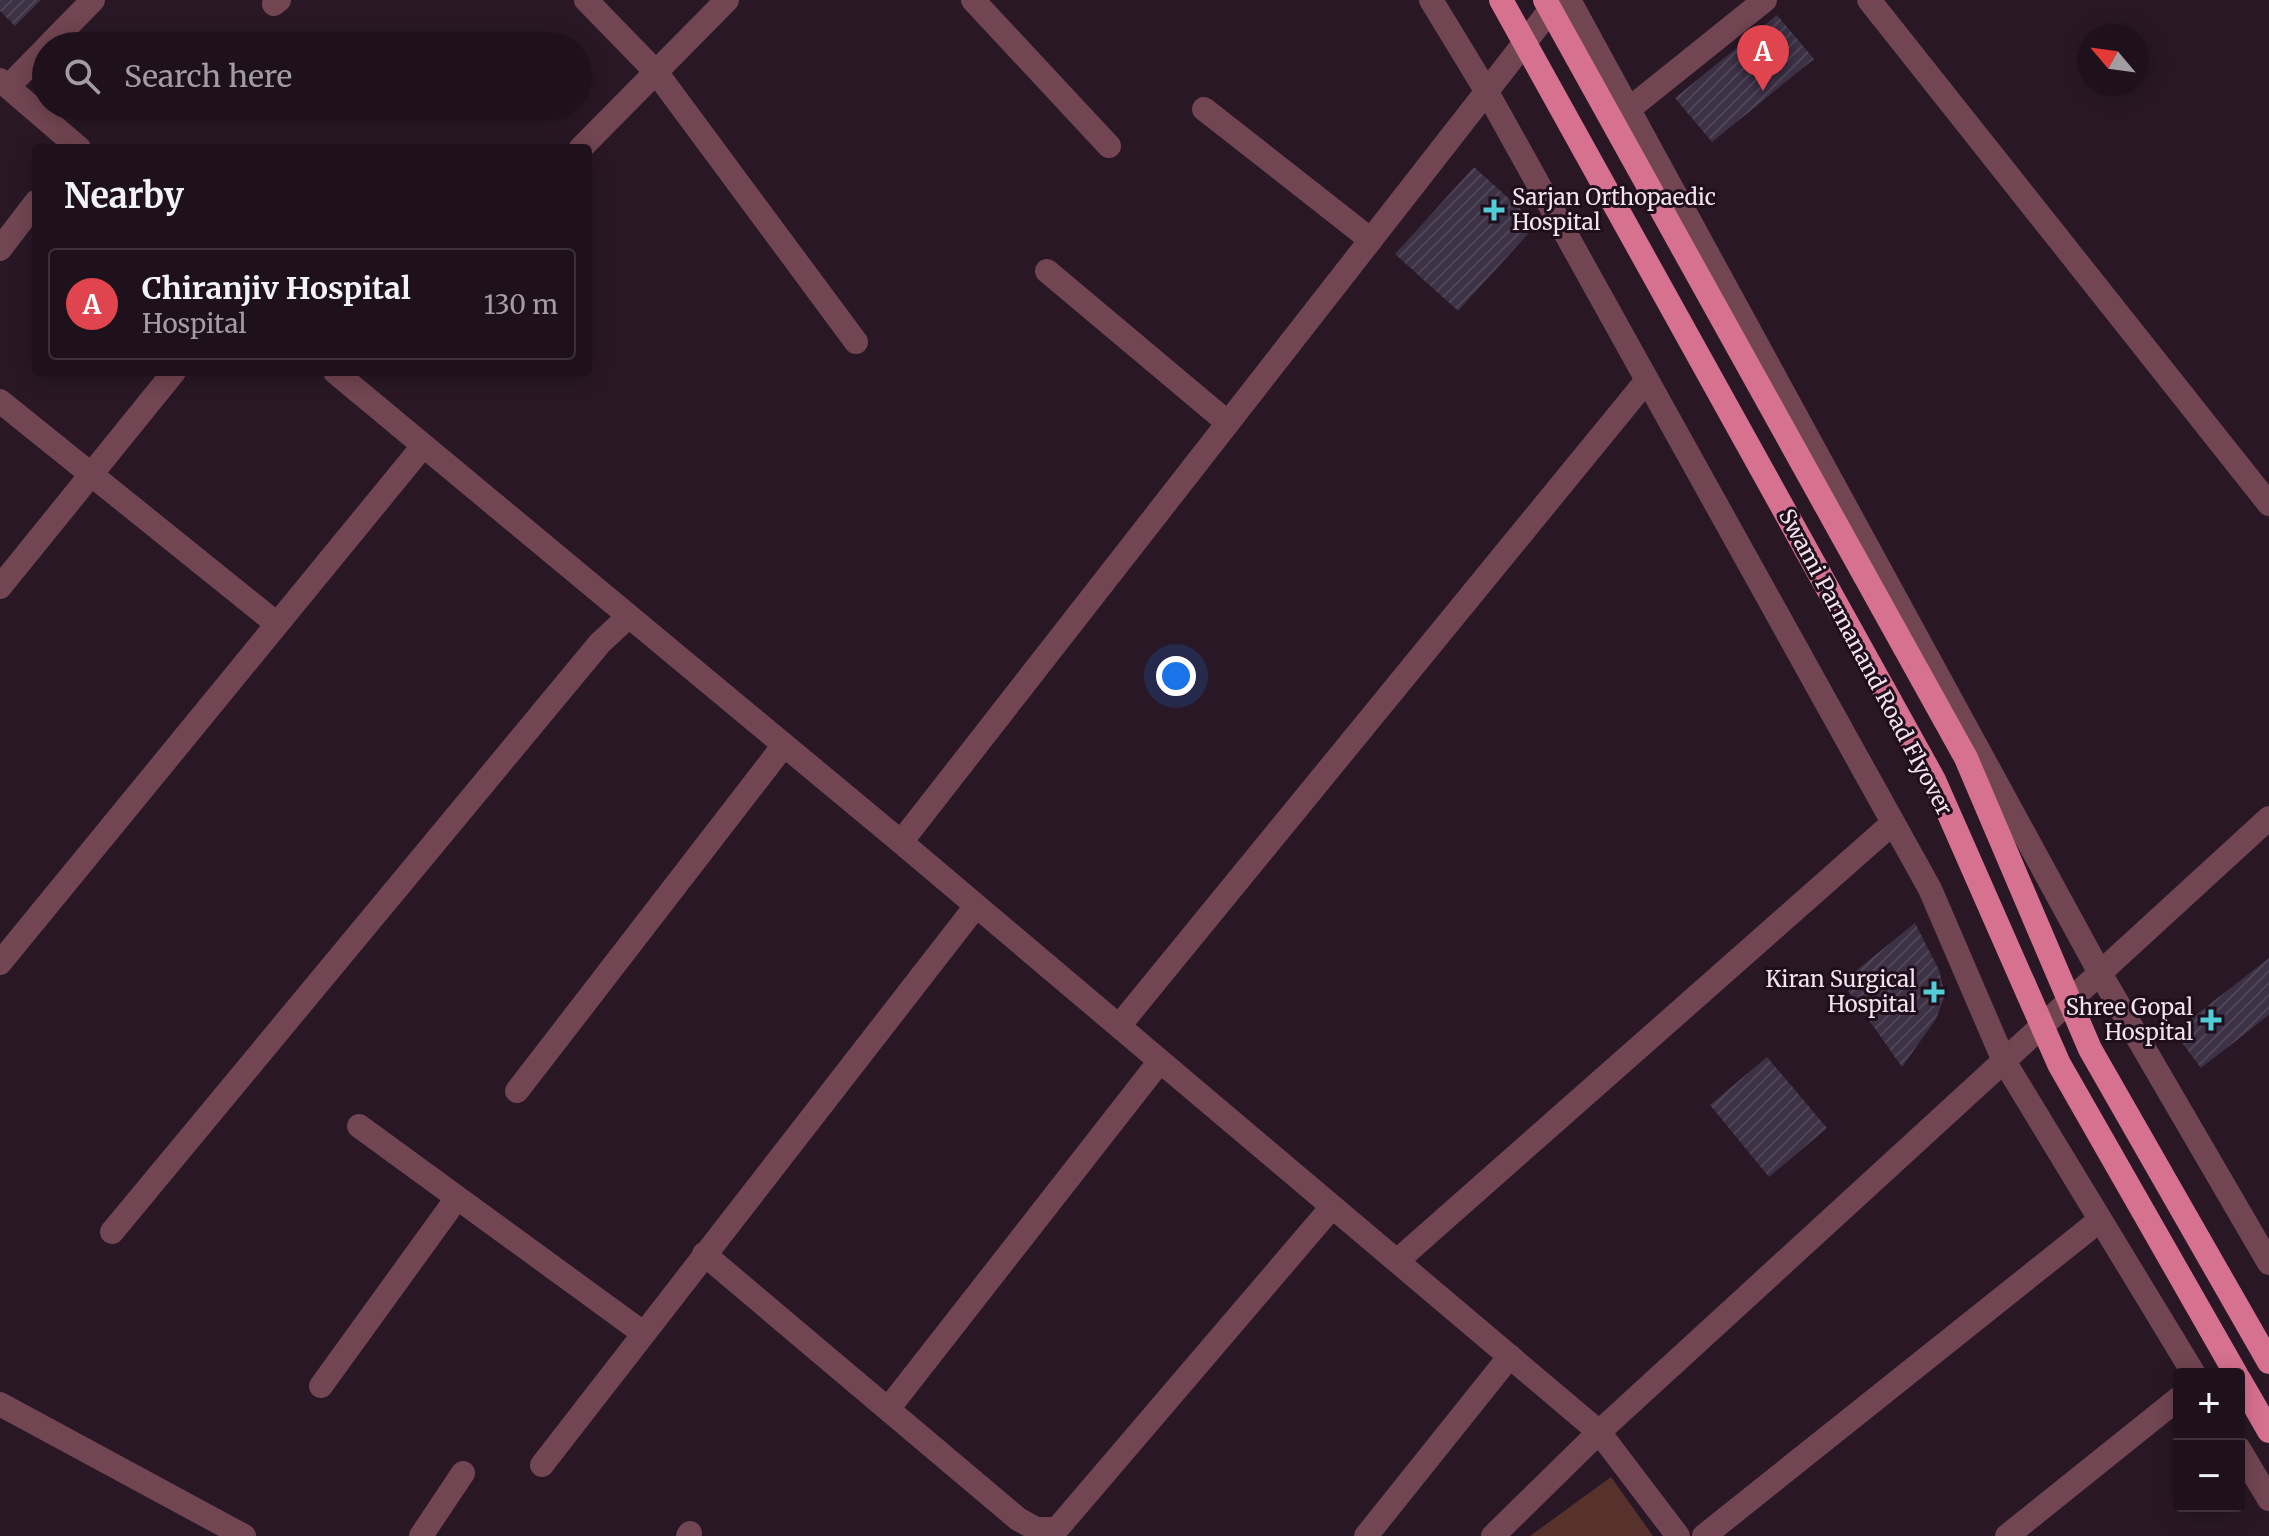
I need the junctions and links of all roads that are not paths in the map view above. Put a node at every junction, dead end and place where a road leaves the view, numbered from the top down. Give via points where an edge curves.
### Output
1 (93, 0) edge
2 (586, 0) edge
3 (727, 0) edge
4 (973, 0) edge
5 (1431, 0) edge
6 (1501, 0) edge
7 (1545, 0) edge
8 (1558, 0) edge
9 (1569, 0) edge
10 (1765, 0) edge
11 (1869, 0) edge
12 (62, 32) edge
13 (32, 60) edge
14 (656, 72) junction
15 (4, 83) edge
16 (1487, 92) junction
17 (32, 108) edge
18 (1204, 109) dead end
19 (1629, 109) junction
20 (46, 120) edge
21 (73, 144) edge
22 (585, 144) edge
23 (1109, 146) dead end
24 (32, 207) edge
25 (1371, 240) junction
26 (0, 249) edge
27 (1047, 271) dead end
28 (856, 342) dead end
29 (171, 376) edge
30 (348, 376) edge
31 (1647, 380) junction
32 (0, 401) edge
33 (1228, 423) junction
34 (423, 446) junction
35 (92, 475) junction
36 (2269, 504) edge
37 (0, 587) edge
38 (628, 617) junction
39 (277, 624) junction
40 (784, 745) junction
41 (2269, 818) edge
42 (1893, 823) junction
43 (901, 842) junction
44 (976, 906) junction
45 (0, 963) edge
46 (2100, 973) junction
47 (1119, 1026) junction
48 (1160, 1061) junction
49 (2004, 1061) junction
50 (517, 1091) dead end
51 (359, 1126) dead end
52 (457, 1198) junction
53 (1332, 1207) junction
54 (2100, 1220) junction
55 (112, 1232) dead end
56 (704, 1254) junction
57 (1397, 1261) junction
58 (2269, 1263) edge
59 (643, 1333) junction
60 (1510, 1356) junction
61 (2269, 1362) edge
62 (2190, 1368) edge
63 (2233, 1368) edge
64 (321, 1386) dead end
65 (2245, 1388) edge
66 (2173, 1403) edge
67 (0, 1404) edge
68 (888, 1409) junction
69 (2269, 1431) edge
70 (1599, 1432) junction
71 (2245, 1459) edge
72 (542, 1465) dead end
73 (463, 1473) dead end
74 (2269, 1499) edge
75 (244, 1536) edge
76 (421, 1536) edge
77 (1366, 1536) edge
78 (1493, 1536) edge
79 (1678, 1536) edge
80 (1704, 1536) edge
81 (2007, 1536) edge

1 - 12 street
2 - 14 street
3 - 14 street
4 - 23 street
5 - 16 street
6 - 63 highway, Swami Parmanand Road Flyover, bridge via 1934,780 2059,1064
7 - 61 highway, Swami Parmanand Road Flyover, bridge via 1966,758 2090,1049
8 - 16 street
9 - 19 street
10 - 19 street
11 - 36 street
13 - 15 street
14 - 22 street
14 - 28 street
15 - 17 street
16 - 25 street
16 - 31 street
18 - 25 street
19 - 46 street
20 - 21 street
24 - 26 street
25 - 33 street
27 - 33 street
29 - 35 street
30 - 34 street
31 - 42 street
31 - 47 street
32 - 35 street
33 - 43 street
34 - 38 street
34 - 39 street
35 - 37 street
35 - 39 street
38 - 40 street
38 - 55 street via 600,643
39 - 45 street
40 - 43 street
40 - 50 street
41 - 46 street
42 - 49 street via 1930,889
42 - 57 street
43 - 44 street
44 - 47 street
44 - 56 street
46 - 49 street
46 - 58 street
47 - 48 street
48 - 53 street
48 - 68 street
49 - 54 street
49 - 70 street
51 - 52 street
52 - 59 street
52 - 64 street
53 - 57 street
53 - 68 street via 1057,1529 1036,1529 1018,1519
54 - 62 street
54 - 80 street
56 - 59 street
56 - 68 street
57 - 60 street
59 - 72 street
60 - 70 street
60 - 77 street
65 - 69 highway, Swami Parmanand Road Flyover
66 - 81 street
67 - 75 street
70 - 78 street
70 - 79 street
71 - 74 street
73 - 76 street

